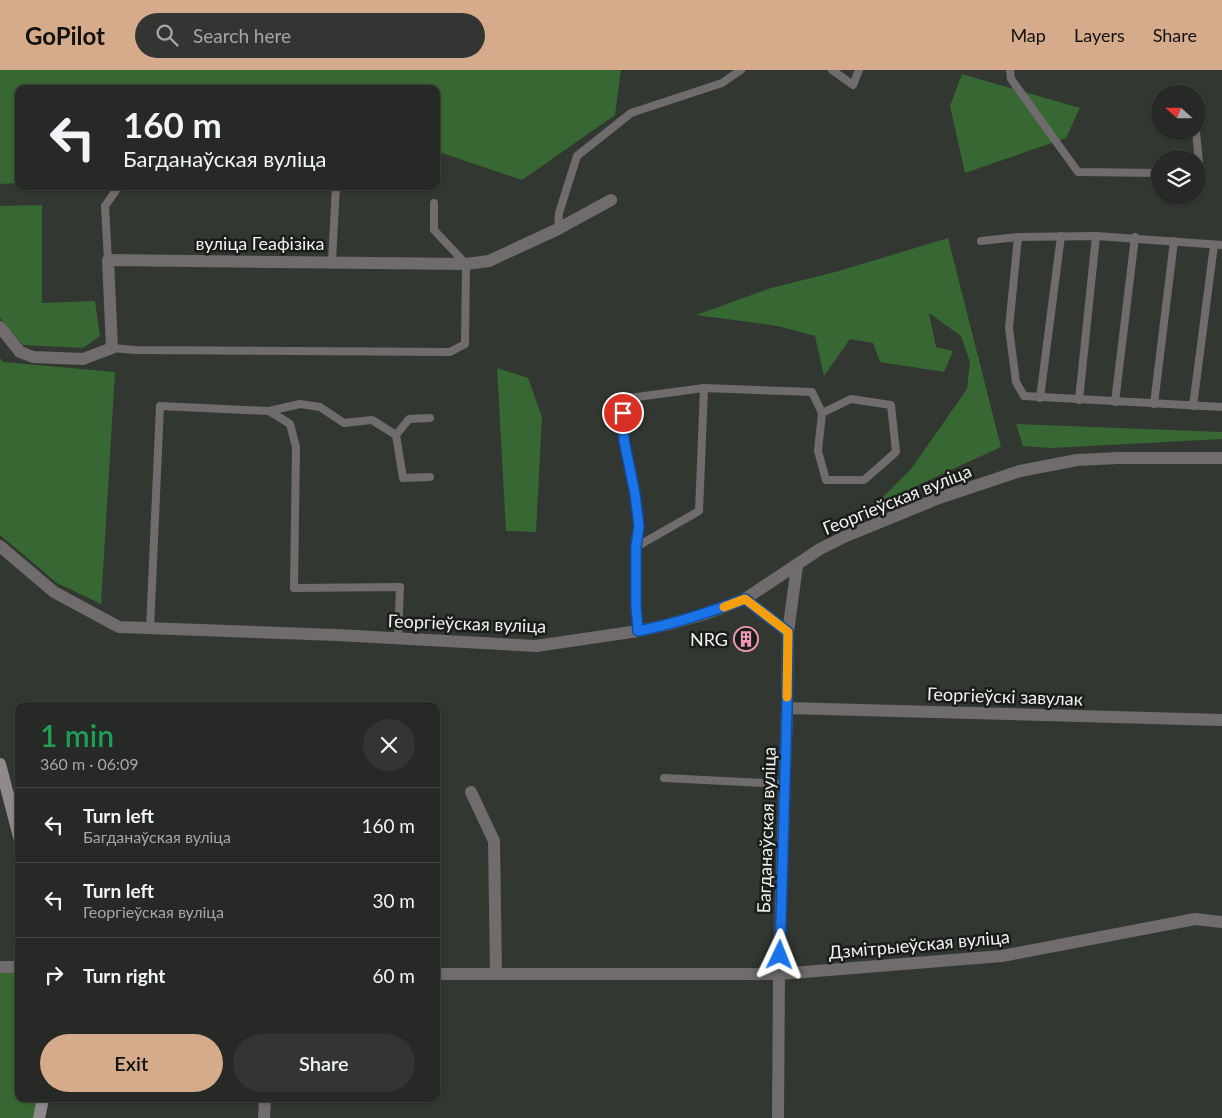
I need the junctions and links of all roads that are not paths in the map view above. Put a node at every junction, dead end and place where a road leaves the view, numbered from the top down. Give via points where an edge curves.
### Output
1 (741, 70) edge
2 (832, 70) edge
3 (859, 70) edge
4 (1010, 70) edge
5 (1151, 173) edge
6 (117, 190) edge
7 (336, 190) edge
8 (611, 200) dead end
9 (434, 202) dead end
10 (558, 229) junction
11 (1061, 236) junction
12 (1096, 236) junction
13 (1018, 237) junction
14 (1135, 238) junction
15 (981, 241) dead end
16 (1174, 241) junction
17 (1218, 245) edge
18 (108, 260) junction
19 (332, 261) junction
20 (466, 264) junction
21 (0, 327) edge
22 (112, 348) junction
23 (704, 388) junction
24 (1040, 398) junction
25 (1079, 400) junction
26 (1114, 402) junction
27 (1154, 404) junction
28 (1193, 406) junction
29 (1222, 407) edge
30 (268, 411) junction
31 (822, 414) junction
32 (430, 418) dead end
33 (396, 435) junction
34 (1222, 458) edge
35 (430, 476) dead end
36 (0, 546) edge
37 (636, 546) junction
38 (797, 566) junction
39 (745, 599) junction
40 (150, 629) junction
41 (638, 631) junction
42 (788, 632) junction
43 (398, 638) junction
44 (787, 708) junction
45 (1222, 720) edge
46 (0, 764) edge
47 (664, 778) dead end
48 (785, 784) junction
49 (470, 792) dead end
50 (15, 822) edge
51 (1222, 922) edge
52 (0, 967) edge
53 (15, 967) edge
54 (440, 974) edge
55 (496, 974) junction
56 (779, 974) junction
57 (42, 1102) edge
58 (265, 1102) edge
59 (39, 1118) edge
60 (264, 1118) edge
61 (778, 1118) edge

1 - 10 lane via 722,83 631,113 577,156
2 - 3 lane via 853,86
4 - 5 lane via 1011,79 1078,172
6 - 18 lane via 105,206
7 - 19 lane
8 - 10 street, вуліца Геафізіка
9 - 20 lane via 434,230
10 - 20 street, вуліца Геафізіка via 489,261
11 - 12 lane
11 - 13 lane
11 - 24 lane
12 - 14 lane
12 - 25 lane
13 - 15 lane
13 - 24 lane via 1009,328 1016,382 1024,396
14 - 16 lane
14 - 26 lane
16 - 17 lane
16 - 27 lane
17 - 28 lane
18 - 19 street, вуліца Геафізіка
18 - 22 street
19 - 20 street, вуліца Геафізіка
20 - 22 lane via 465,344 450,352
21 - 22 street via 20,352 33,357 83,359
23 - 31 lane via 812,392
23 - 37 lane via 699,511
23 - 37 lane via 622,399 624,440 639,526
24 - 25 lane
25 - 26 lane
26 - 27 lane
27 - 28 lane
28 - 29 lane
30 - 33 lane via 300,404 320,407 344,423 372,420
30 - 40 lane via 160,406
30 - 43 lane via 290,424 296,447 294,588 400,587
31 - 31 lane via 818,451 826,480 864,480 896,452 891,405 851,399
32 - 33 lane via 409,419
33 - 35 lane via 403,478
34 - 38 street, Георгіеўская вуліца via 1077,460 1020,471 939,498 844,537
36 - 40 street, Георгіеўская вуліца via 54,592 120,628
37 - 41 lane
38 - 39 street, Георгіеўская вуліца
38 - 42 street, Багданаўская вуліца
39 - 41 street, Георгіеўская вуліца via 705,614
39 - 42 street
40 - 43 street, Георгіеўская вуліца
41 - 43 street, Георгіеўская вуліца via 536,646
42 - 44 street, Багданаўская вуліца
44 - 45 street, Георгіеўскі завулак
44 - 48 street, Багданаўская вуліца
46 - 50 main road
47 - 48 lane
48 - 56 street, Багданаўская вуліца
49 - 55 street via 494,841
51 - 56 street, Дзмітрыеўская вуліца via 1195,919 1002,956
52 - 53 street
54 - 55 street, Дзмітрыеўская вуліца
55 - 56 street, Дзмітрыеўская вуліца
56 - 61 street, Багданаўская вуліца
57 - 59 main road
58 - 60 street

